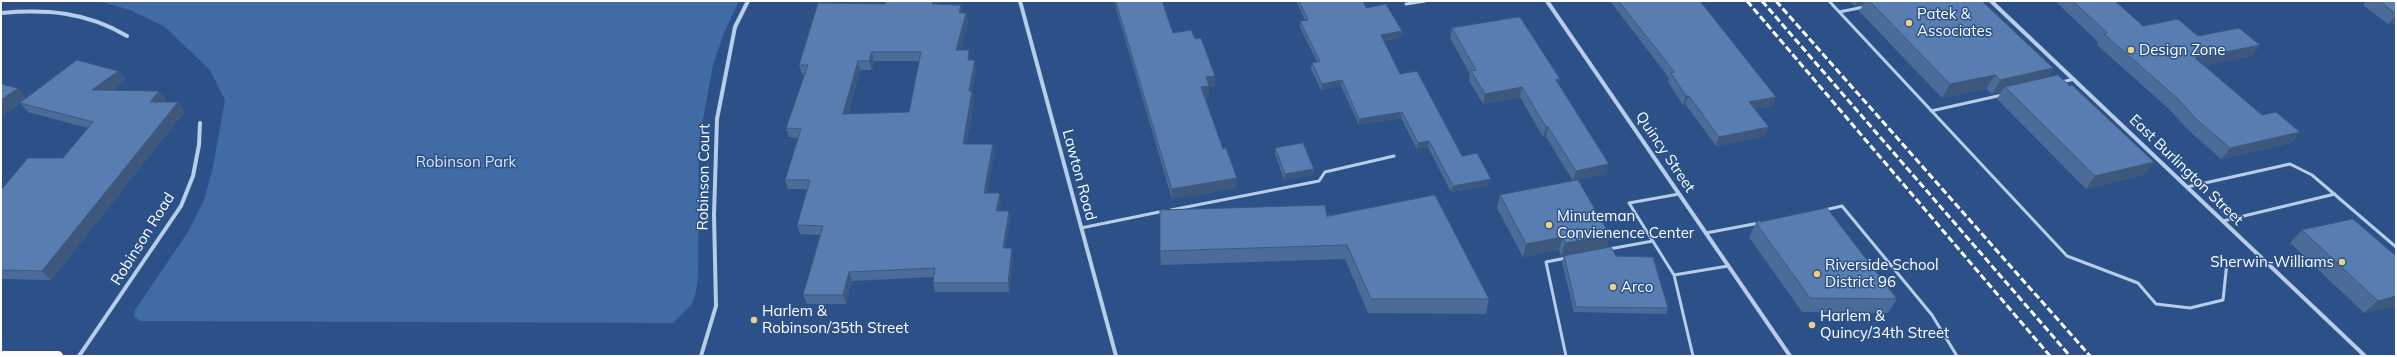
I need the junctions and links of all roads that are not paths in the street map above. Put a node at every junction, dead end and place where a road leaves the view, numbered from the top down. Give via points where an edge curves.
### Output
1 (748, 1) edge
2 (1020, 1) edge
3 (1425, 1) edge
4 (1547, 1) edge
5 (1829, 1) edge
6 (1991, 1) edge
7 (1406, 4) dead end
8 (1867, 6) dead end
9 (1839, 12) junction
10 (1, 13) edge
11 (127, 36) dead end
12 (2074, 79) junction
13 (2054, 84) edge
14 (2008, 94) edge
15 (1931, 110) junction
16 (200, 123) dead end
17 (1394, 156) dead end
18 (2187, 187) junction
19 (1679, 194) junction
20 (2335, 194) junction
21 (1819, 211) edge
22 (2223, 221) junction
23 (1764, 222) edge
24 (1081, 228) junction
25 (1706, 233) junction
26 (1652, 241) junction
27 (2396, 247) edge
28 (1607, 250) edge
29 (1569, 257) edge
30 (2227, 262) dead end
31 (1728, 266) junction
32 (1674, 275) junction
33 (1, 356) edge
34 (58, 356) edge
35 (79, 356) edge
36 (701, 356) edge
37 (1116, 356) edge
38 (1566, 356) edge
39 (1693, 356) edge
40 (1790, 356) edge
41 (1957, 356) edge
42 (2365, 356) edge

1 - 36 street, Robinson Court via 736,27 717,119 714,215 716,306
2 - 24 street, Lawton Road
3 - 7 lane
4 - 19 street, Quincy Street
5 - 9 lane
6 - 12 street, East Burlington Street
8 - 9 lane
9 - 15 lane
10 - 11 street via 44,9 70,11 110,24
12 - 13 lane
12 - 18 street, East Burlington Street
14 - 15 lane
15 - 30 lane via 2067,256 2138,283 2156,304 2190,308 2224,300
16 - 35 street, Robinson Road via 193,176 181,206
17 - 24 lane via 1325,172 1319,181
18 - 20 lane via 2290,164 2312,174
18 - 22 street, East Burlington Street
19 - 25 street, Quincy Street
19 - 26 lane via 1629,203
20 - 22 lane
20 - 27 lane
21 - 41 lane via 1842,206 1932,315
22 - 42 street, East Burlington Street
23 - 25 lane
24 - 37 street, Lawton Road
25 - 31 street, Quincy Street
26 - 28 lane
26 - 32 lane
29 - 38 lane via 1546,262
31 - 32 lane
31 - 40 street, Quincy Street
32 - 39 lane
33 - 34 main road

